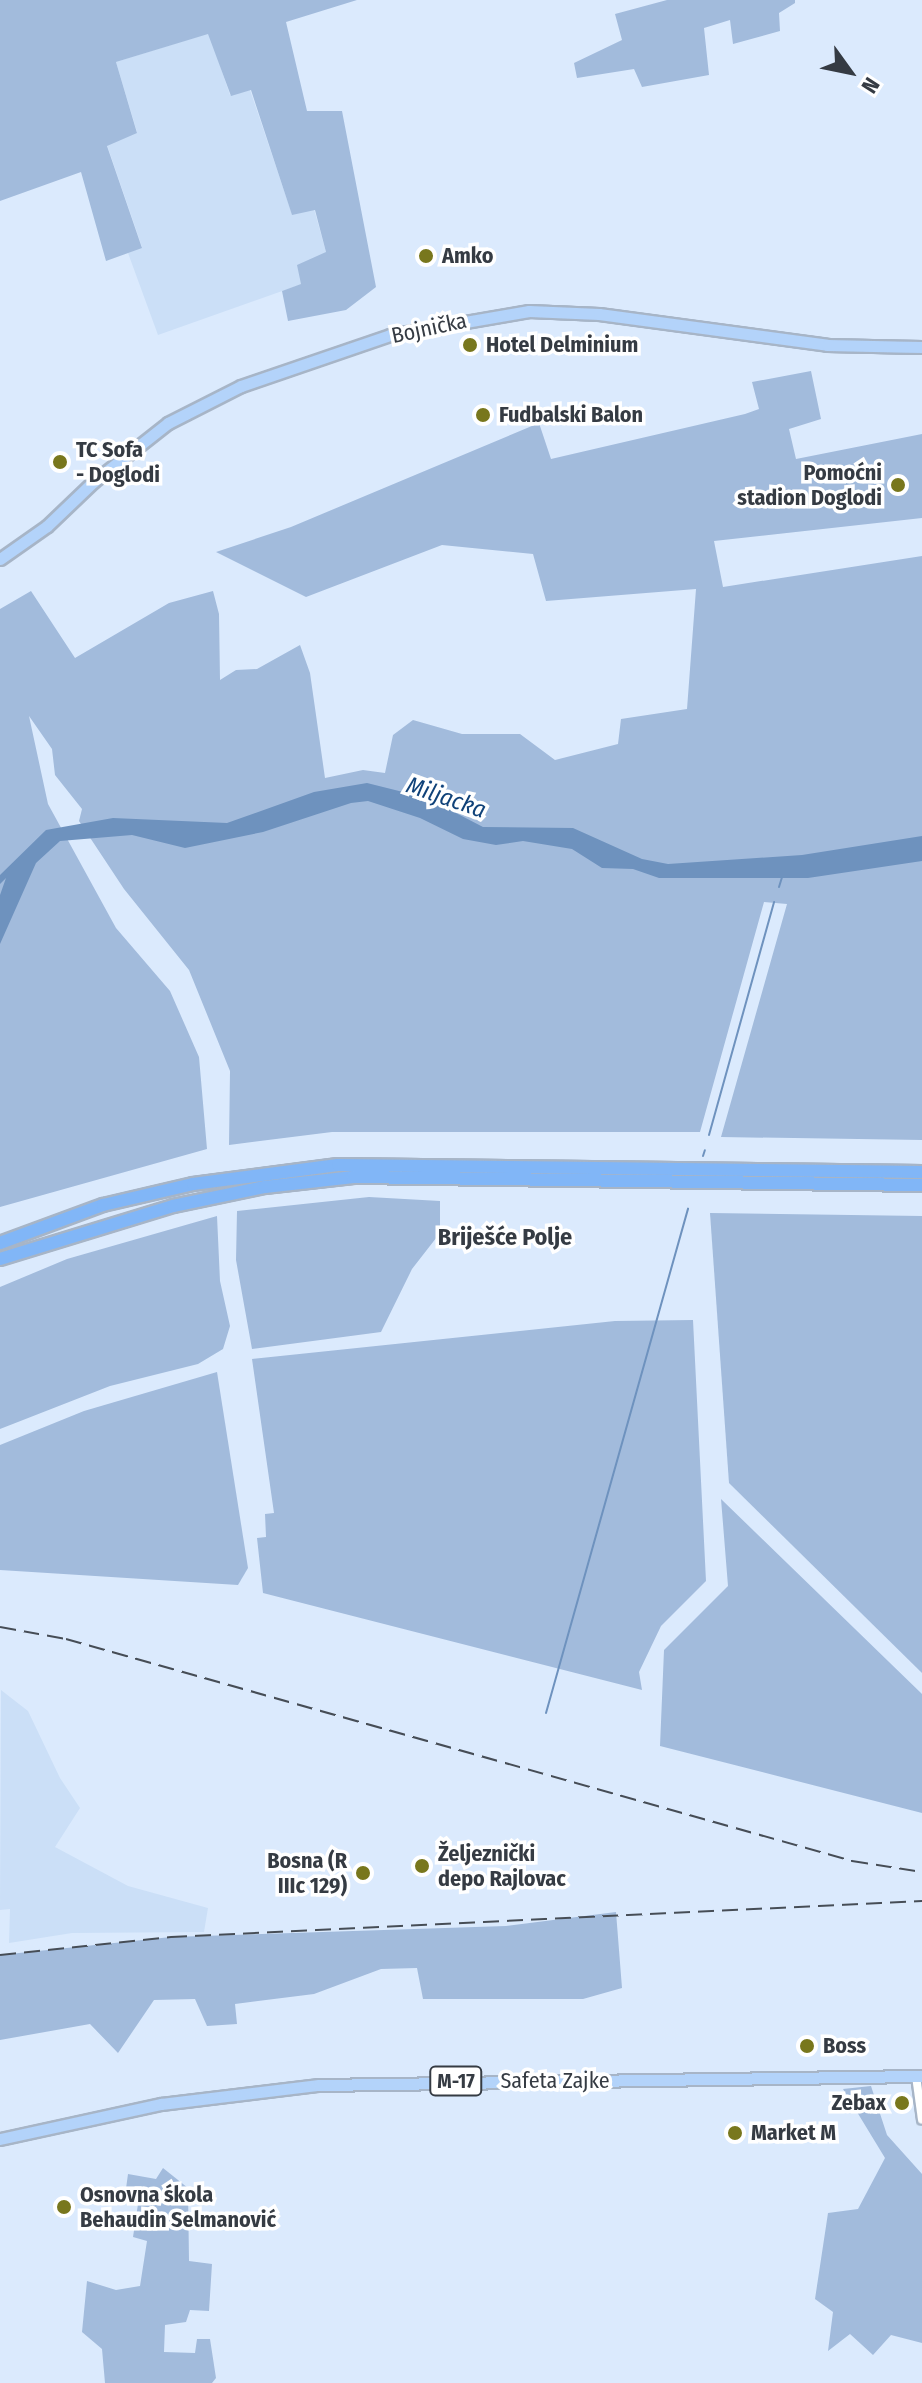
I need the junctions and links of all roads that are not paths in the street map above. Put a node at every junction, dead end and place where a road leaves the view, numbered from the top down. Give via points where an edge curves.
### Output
1 (922, 347) edge
2 (0, 559) edge
3 (922, 1172) edge
4 (922, 1185) edge
5 (0, 1243) edge
6 (0, 1259) edge
7 (919, 2076) edge
8 (922, 2120) edge
9 (0, 2139) edge

1 - 2 main road, Bojnička via 827,345 599,314 529,311 390,335 241,386 168,423 36,536
3 - 5 highway via 338,1165 179,1187 103,1205
4 - 6 highway via 353,1177 265,1187 173,1206
7 - 8 street
7 - 9 main road, Safeta Zajke / M-17 via 319,2085 161,2104

